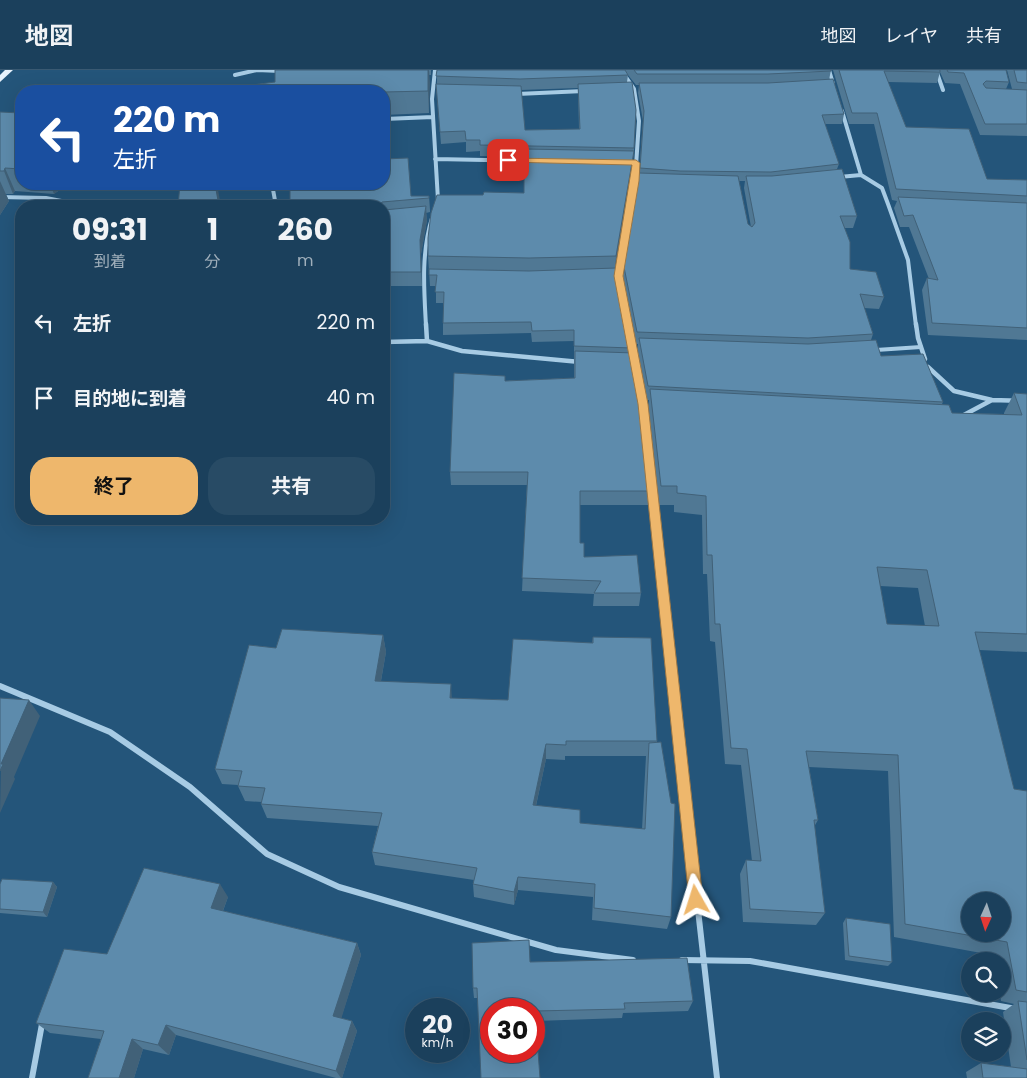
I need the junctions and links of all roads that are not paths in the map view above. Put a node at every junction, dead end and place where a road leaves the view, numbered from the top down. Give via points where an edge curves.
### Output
1 (9, 70) edge
2 (435, 70) edge
3 (621, 70) edge
4 (829, 70) edge
5 (936, 70) edge
6 (289, 71) edge
7 (235, 75) dead end
8 (0, 80) edge
9 (824, 86) edge
10 (624, 89) edge
11 (634, 89) junction
12 (644, 89) edge
13 (943, 90) dead end
14 (586, 91) edge
15 (432, 92) junction
16 (442, 92) edge
17 (510, 94) edge
18 (839, 103) edge
19 (433, 117) junction
20 (390, 119) edge
21 (435, 159) junction
22 (531, 161) edge
23 (627, 162) edge
24 (636, 163) junction
25 (861, 175) junction
26 (832, 178) edge
27 (635, 181) junction
28 (644, 182) edge
29 (0, 197) edge
30 (56, 200) edge
31 (888, 204) junction
32 (898, 204) edge
33 (435, 209) edge
34 (423, 217) edge
35 (609, 276) edge
36 (618, 276) junction
37 (427, 341) junction
38 (390, 342) edge
39 (921, 347) junction
40 (633, 348) junction
41 (643, 348) edge
42 (874, 350) edge
43 (588, 362) edge
44 (635, 363) edge
45 (640, 388) edge
46 (992, 400) junction
47 (1027, 401) edge
48 (960, 417) edge
49 (0, 686) edge
50 (676, 960) edge
51 (702, 960) junction
52 (641, 961) edge
53 (1027, 1011) edge
54 (42, 1024) edge
55 (32, 1078) edge
56 (717, 1078) edge

1 - 8 main road
2 - 15 street
3 - 11 street
4 - 9 street via 834,86
5 - 13 street
6 - 7 street via 257,70
10 - 11 street
11 - 12 street
11 - 24 street via 639,121
14 - 17 street
15 - 16 street
15 - 19 street
18 - 25 street
19 - 20 street
19 - 21 street
21 - 22 street
21 - 33 street via 438,201
23 - 24 street
24 - 27 street
25 - 26 street
25 - 31 street via 882,188
27 - 28 street
27 - 36 street
29 - 30 street
31 - 32 street
31 - 39 street via 908,260
34 - 37 street via 432,216 425,254
35 - 36 street
36 - 40 street
37 - 38 street
37 - 43 street via 462,351
39 - 42 lane
39 - 46 street via 929,370 954,390
40 - 41 lane
40 - 44 street
45 - 51 street
46 - 47 street
46 - 48 street
49 - 52 street via 110,732 190,786 267,854 339,887 556,950
50 - 51 street
51 - 53 street via 750,961
51 - 56 street
54 - 55 street

